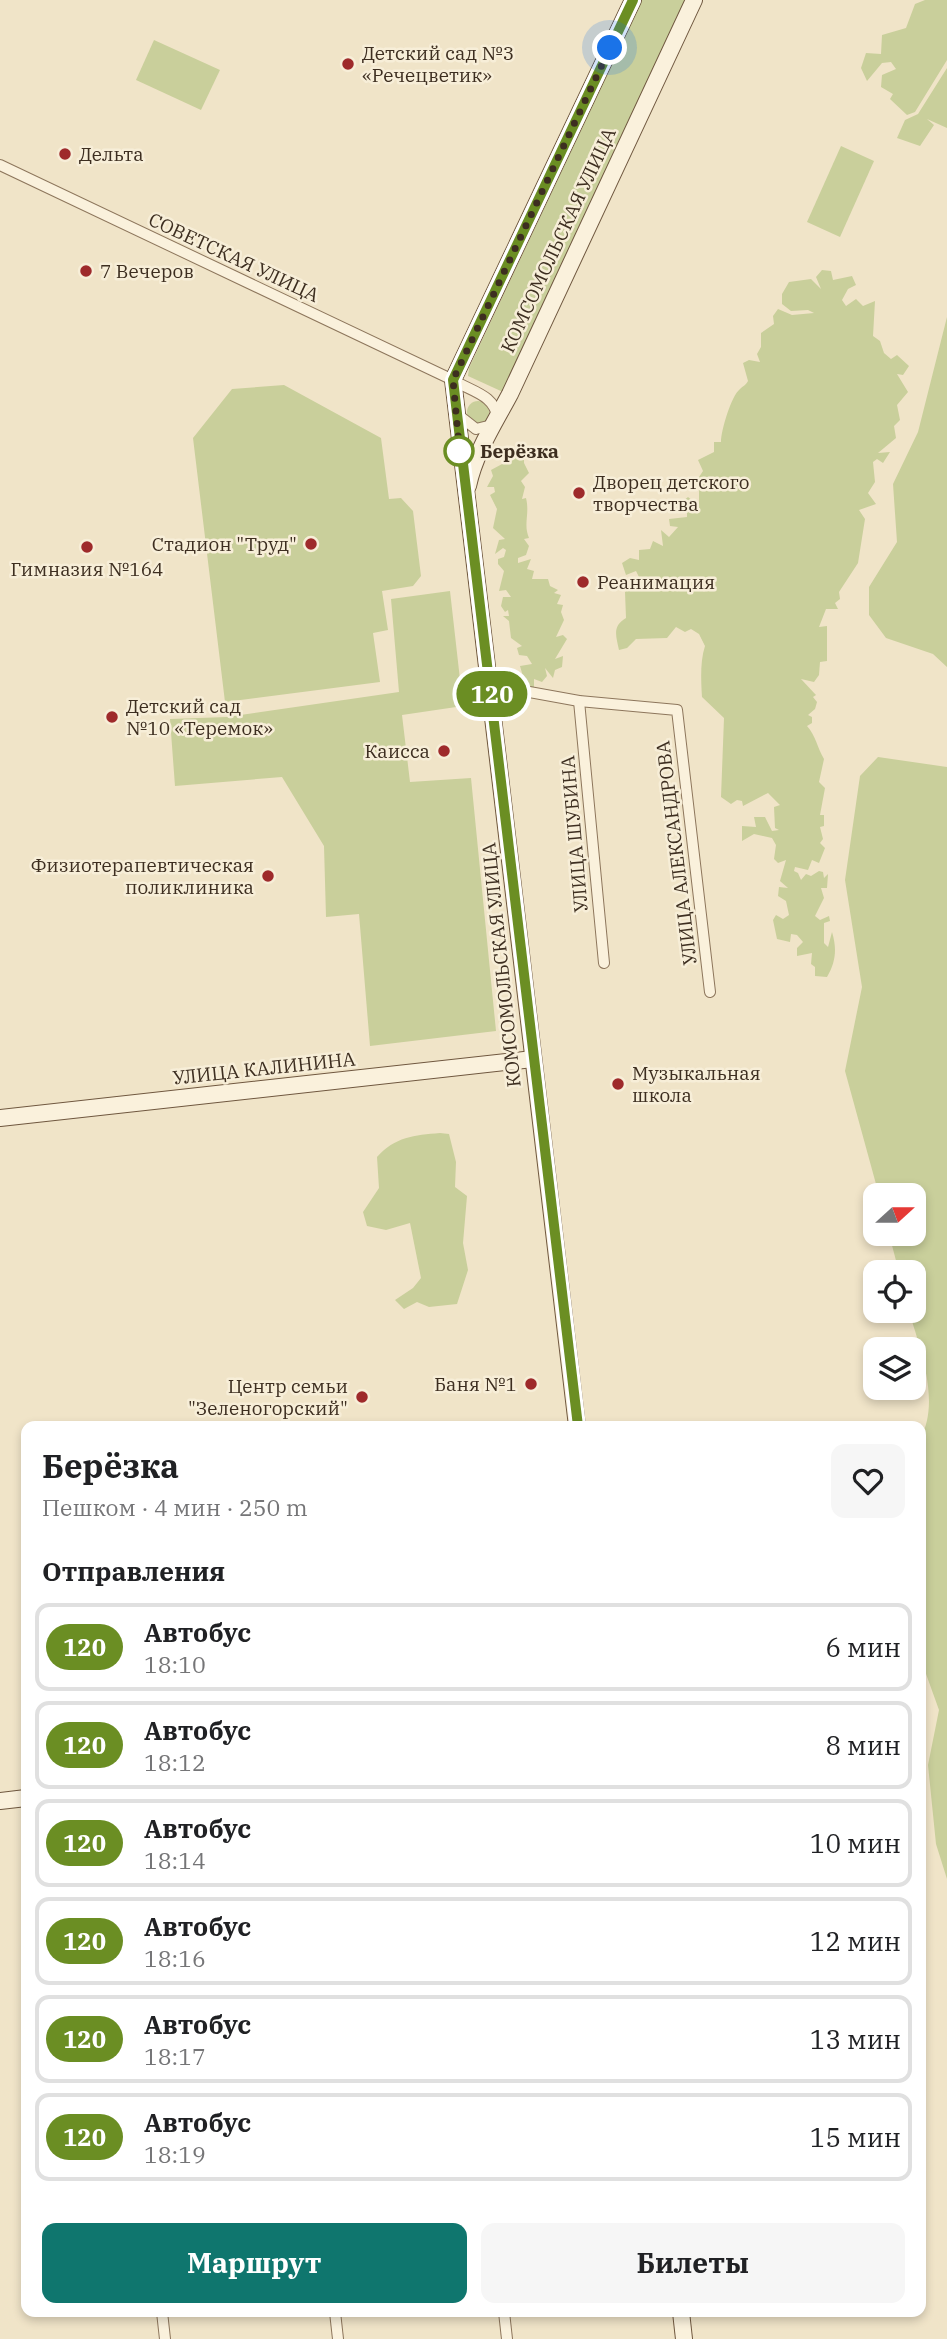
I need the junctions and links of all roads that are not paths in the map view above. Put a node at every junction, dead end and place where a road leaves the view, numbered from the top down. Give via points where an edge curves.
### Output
1 (633, 0) edge
2 (694, 0) edge
3 (0, 165) edge
4 (453, 380) junction
5 (455, 412) junction
6 (494, 422) junction
7 (465, 499) junction
8 (491, 689) junction
9 (579, 701) junction
10 (604, 963) dead end
11 (710, 992) dead end
12 (533, 1059) junction
13 (0, 1118) edge
14 (577, 1421) edge
15 (21, 1799) edge
16 (0, 1801) edge
17 (163, 2317) edge
18 (336, 2317) edge
19 (505, 2317) edge
20 (682, 2317) edge
21 (165, 2339) edge
22 (338, 2339) edge
23 (508, 2339) edge
24 (684, 2339) edge

1 - 4 street, КОМСОМОЛЬСКАЯ УЛИЦА
2 - 6 street, КОМСОМОЛЬСКАЯ УЛИЦА
3 - 4 street, СОВЕТСКАЯ УЛИЦА
4 - 5 street, КОМСОМОЛЬСКАЯ УЛИЦА
4 - 6 street, СОВЕТСКАЯ УЛИЦА via 490,400 496,410
5 - 6 street via 476,429
5 - 7 street, КОМСОМОЛЬСКАЯ УЛИЦА
6 - 7 street, КОМСОМОЛЬСКАЯ УЛИЦА via 471,471
7 - 8 street, КОМСОМОЛЬСКАЯ УЛИЦА
8 - 9 street
8 - 12 street, КОМСОМОЛЬСКАЯ УЛИЦА
9 - 10 street, УЛИЦА ШУБИНА
9 - 11 street, УЛИЦА АЛЕКСАНДРОВА via 677,710
12 - 13 street, УЛИЦА КАЛИНИНА
12 - 14 street, КОМСОМОЛЬСКАЯ УЛИЦА
15 - 16 street
17 - 21 street
18 - 22 street
19 - 23 street
20 - 24 street

